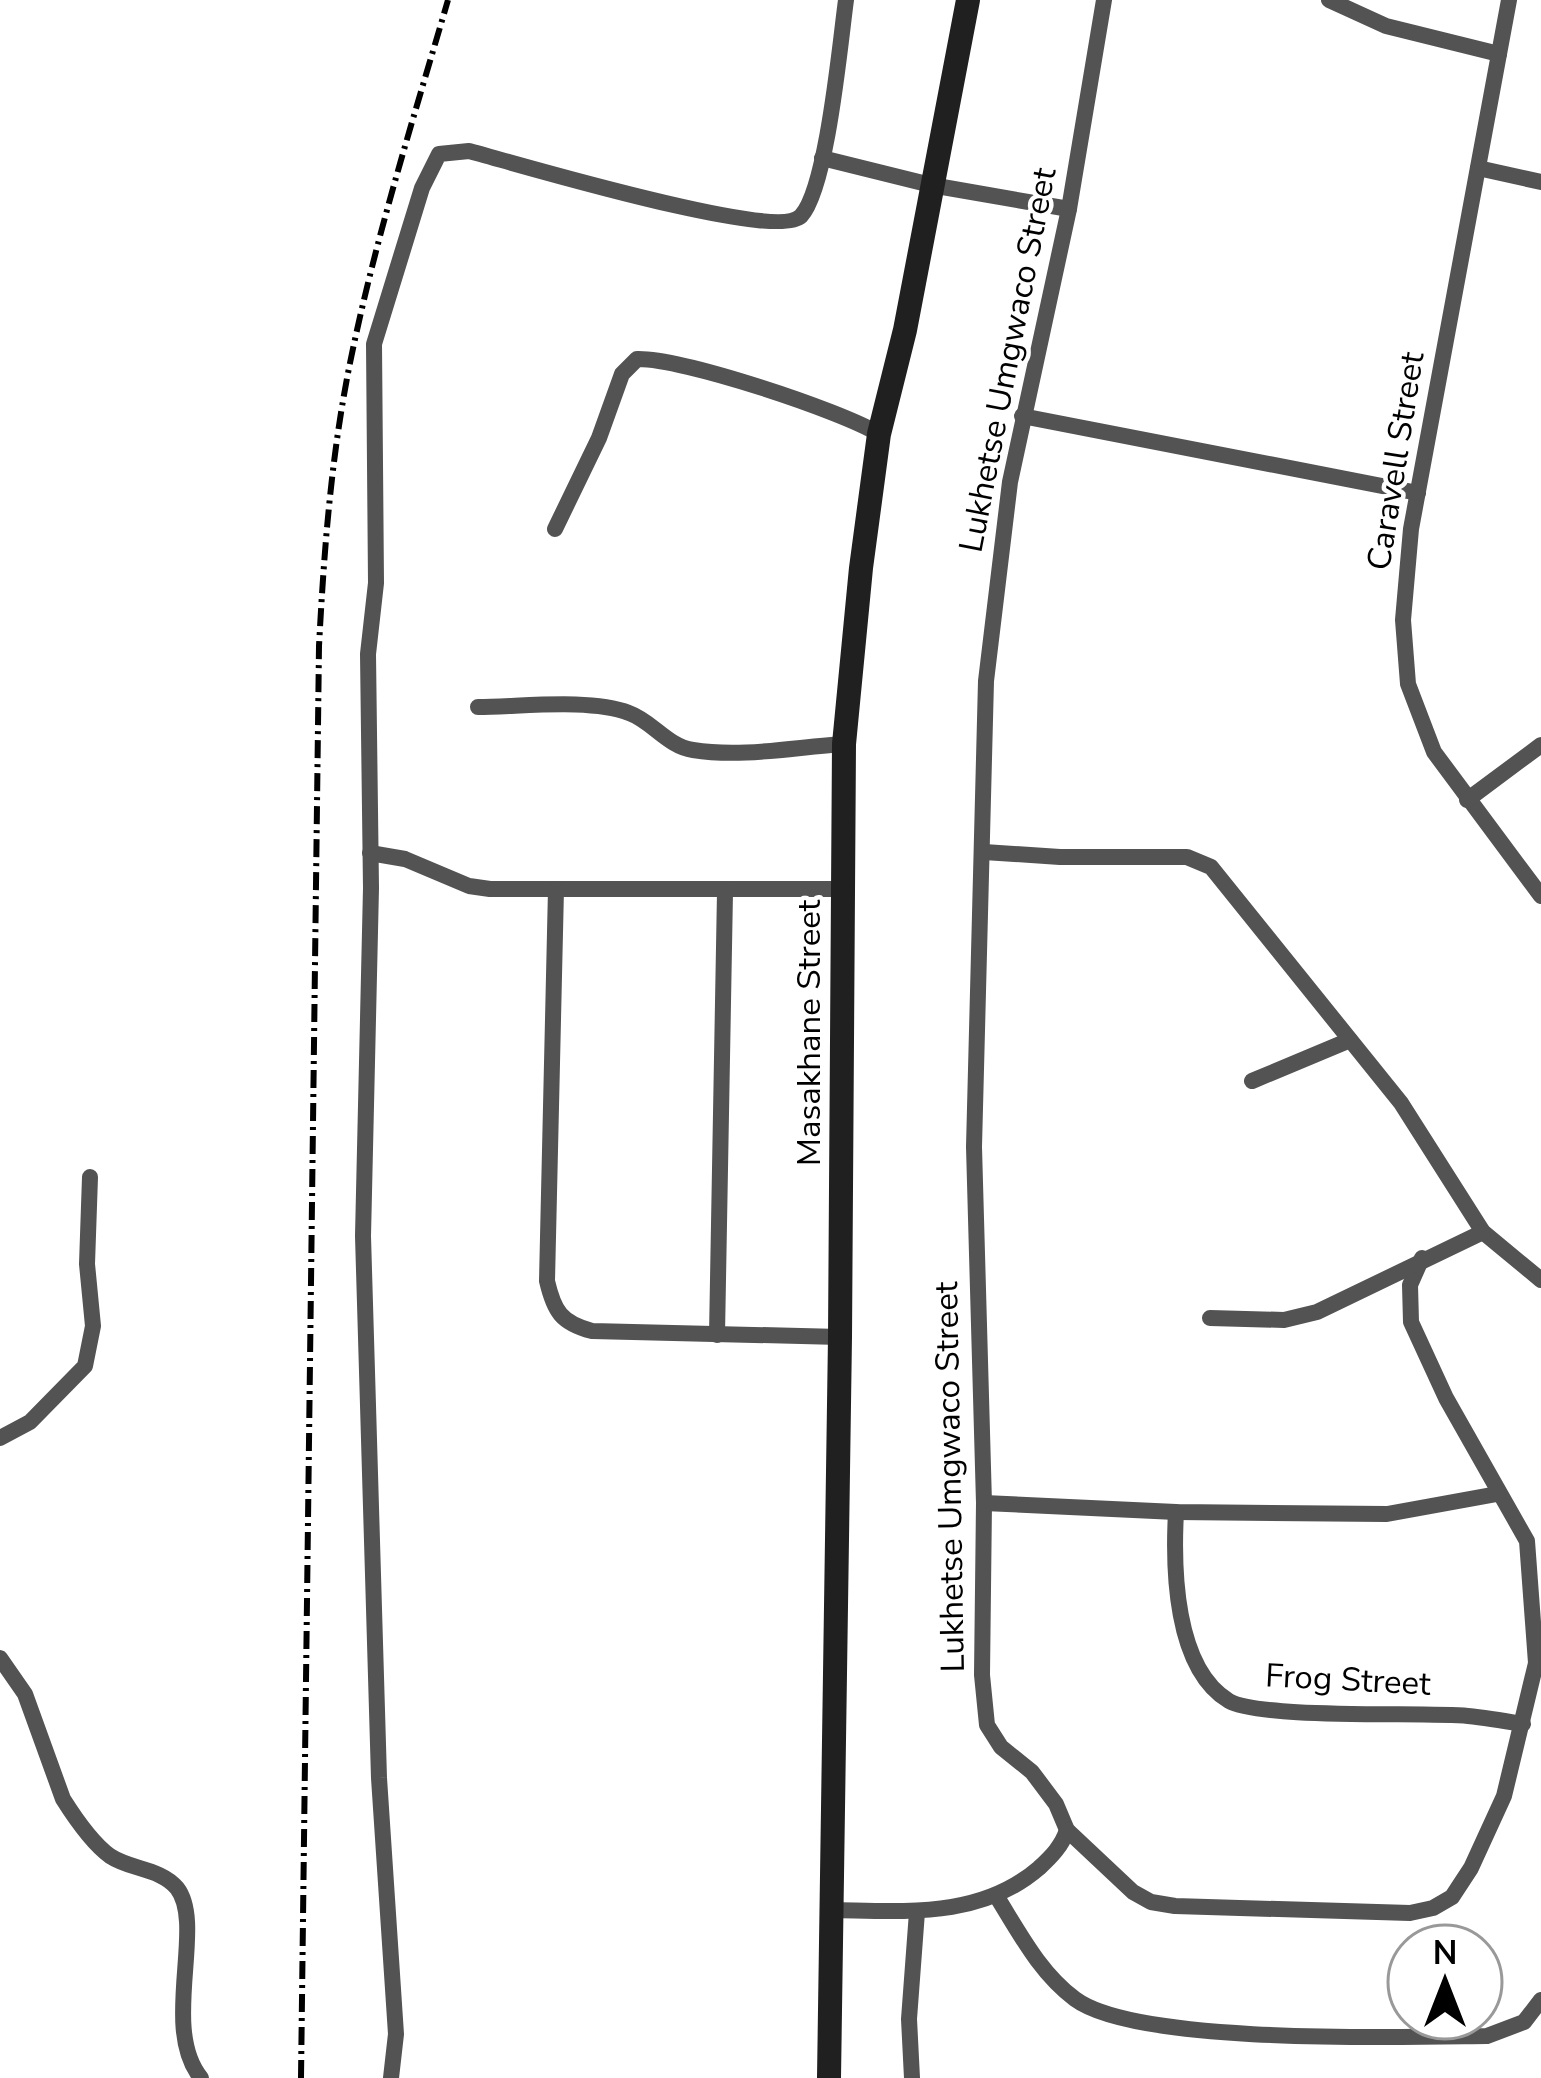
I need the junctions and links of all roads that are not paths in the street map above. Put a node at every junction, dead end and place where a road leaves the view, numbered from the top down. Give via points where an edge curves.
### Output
1 (846, 0) edge
2 (968, 0) edge
3 (1104, 0) edge
4 (1329, 0) edge
5 (1509, 0) edge
6 (1499, 54) junction
7 (822, 158) junction
8 (1478, 168) junction
9 (1541, 182) edge
10 (931, 184) junction
11 (1069, 209) junction
12 (1022, 416) junction
13 (879, 434) junction
14 (1418, 493) junction
15 (555, 529) dead end
16 (478, 707) dead end
17 (844, 744) junction
18 (1541, 745) edge
19 (1467, 800) junction
20 (984, 852) junction
21 (370, 853) junction
22 (556, 889) junction
23 (843, 889) junction
24 (725, 892) junction
25 (1541, 896) edge
26 (1350, 1040) junction
27 (1252, 1082) dead end
28 (90, 1177) dead end
29 (1483, 1232) junction
30 (1422, 1258) junction
31 (1541, 1280) edge
32 (1210, 1318) dead end
33 (717, 1335) junction
34 (840, 1337) junction
35 (0, 1438) edge
36 (1497, 1494) junction
37 (984, 1503) junction
38 (1175, 1513) junction
39 (0, 1658) edge
40 (1523, 1724) junction
41 (1067, 1830) junction
42 (998, 1897) junction
43 (831, 1910) junction
44 (917, 1912) junction
45 (1541, 2000) edge
46 (201, 2078) edge
47 (391, 2078) edge
48 (829, 2078) edge
49 (912, 2078) edge

1 - 7 street
2 - 10 street, Masakhane Street
3 - 11 street, Lukhetse Umgwaco Street
4 - 6 street via 1387,26
5 - 6 street, Caravell Street
6 - 8 street, Caravell Street
7 - 10 street
7 - 21 street via 804,213 791,224 674,205 469,151 439,154 432,163 374,344
8 - 9 street
8 - 14 street, Caravell Street
10 - 11 street
10 - 13 street, Masakhane Street
11 - 12 street, Lukhetse Umgwaco Street
12 - 14 street
12 - 20 street, Lukhetse Umgwaco Street via 986,681
13 - 15 street via 726,379 637,358 622,374
13 - 17 street, Masakhane Street
14 - 19 street, Caravell Street via 1403,620 1408,684 1434,752
16 - 17 street via 606,707 633,713 694,750
17 - 23 street, Masakhane Street
18 - 19 street
19 - 25 street, Caravell Street
20 - 26 street via 1187,857 1211,867
20 - 37 street, Lukhetse Umgwaco Street via 974,1147
21 - 22 street via 469,886
21 - 47 street via 363,1236 379,1778 396,2035
22 - 24 street
22 - 33 street via 547,1282 554,1310 592,1331
23 - 24 street
23 - 34 street, Masakhane Street
24 - 33 street
26 - 27 street
26 - 29 street via 1401,1103
28 - 35 street via 93,1327 85,1366 30,1422
29 - 30 street
29 - 31 street
30 - 32 street via 1317,1312 1284,1320
30 - 36 street, Lukhetse Umgwaco Street via 1408,1302 1416,1338
33 - 34 street
34 - 43 street, Masakhane Street
36 - 38 street via 1387,1514
36 - 40 street, Lukhetse Umgwaco Street via 1527,1541 1530,1563 1536,1663
37 - 38 street
37 - 41 street, Lukhetse Umgwaco Street via 987,1725 1032,1772
38 - 40 street, Frog Street via 1181,1630 1229,1701
39 - 46 street via 26,1694 72,1815 109,1855 178,1889 188,1921 184,2036
40 - 41 street, Lukhetse Umgwaco Street via 1504,1796 1472,1868 1433,1908 1151,1902
41 - 42 street via 1048,1859
42 - 44 street
42 - 45 street via 1042,1969 1078,2002 1168,2028 1487,2036 1525,2022
43 - 44 street
43 - 48 street, Masakhane Street
44 - 49 street

